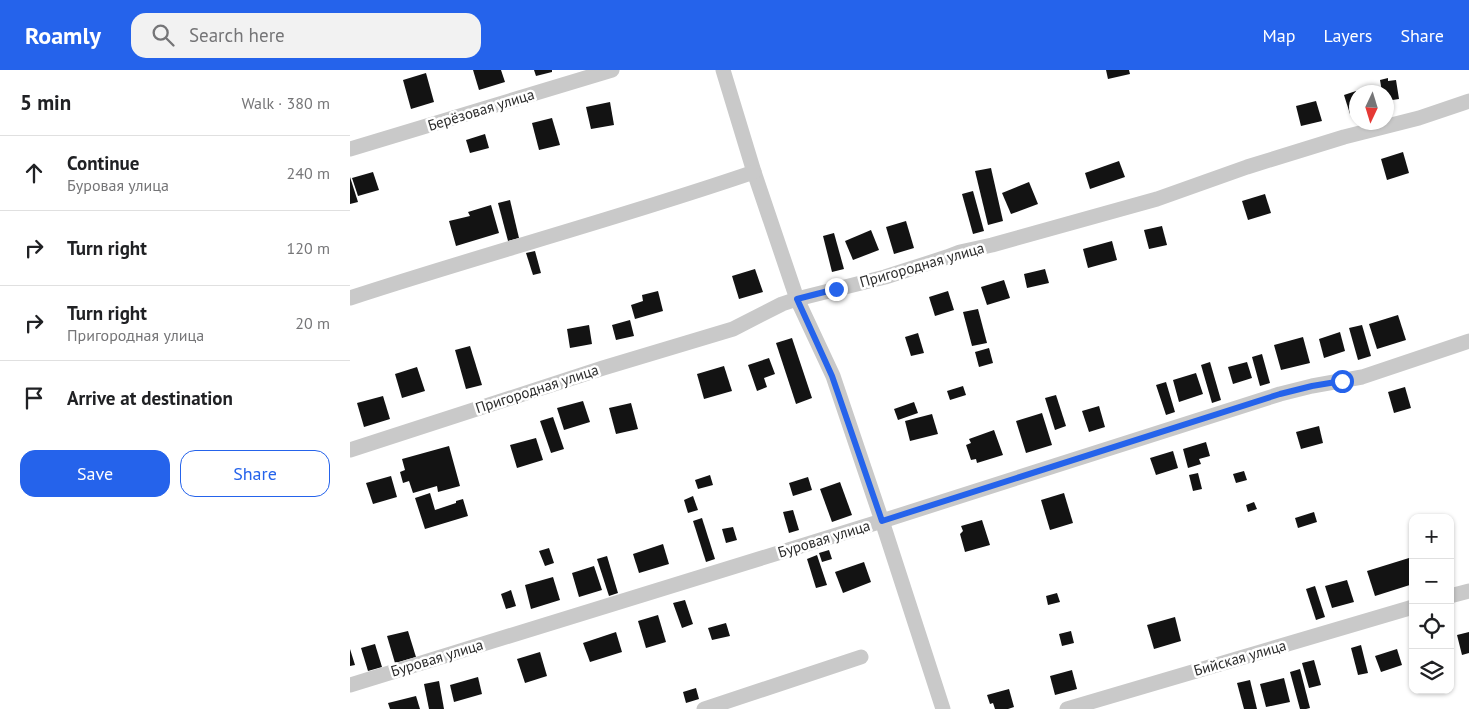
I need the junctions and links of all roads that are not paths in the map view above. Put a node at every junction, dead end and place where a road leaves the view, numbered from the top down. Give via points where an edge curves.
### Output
1 (612, 70) edge
2 (723, 70) edge
3 (1469, 101) edge
4 (350, 149) edge
5 (754, 172) junction
6 (350, 298) edge
7 (797, 299) junction
8 (1469, 341) edge
9 (350, 450) edge
10 (882, 521) junction
11 (1469, 591) edge
12 (1454, 595) edge
13 (1409, 608) edge
14 (861, 657) dead end
15 (350, 685) edge
16 (704, 709) edge
17 (944, 709) edge
18 (1068, 709) edge

1 - 4 street, Берёзовая улица
2 - 5 street
3 - 7 street, Пригородная улица via 1247,167 1157,200
5 - 6 street via 689,195
5 - 7 street
7 - 9 street, Пригородная улица via 732,329
7 - 10 street via 832,376
8 - 10 street, Буровая улица via 1362,377 1280,394
10 - 15 street, Буровая улица
10 - 17 street
11 - 12 street
13 - 18 street, Бийская улица
14 - 16 street

